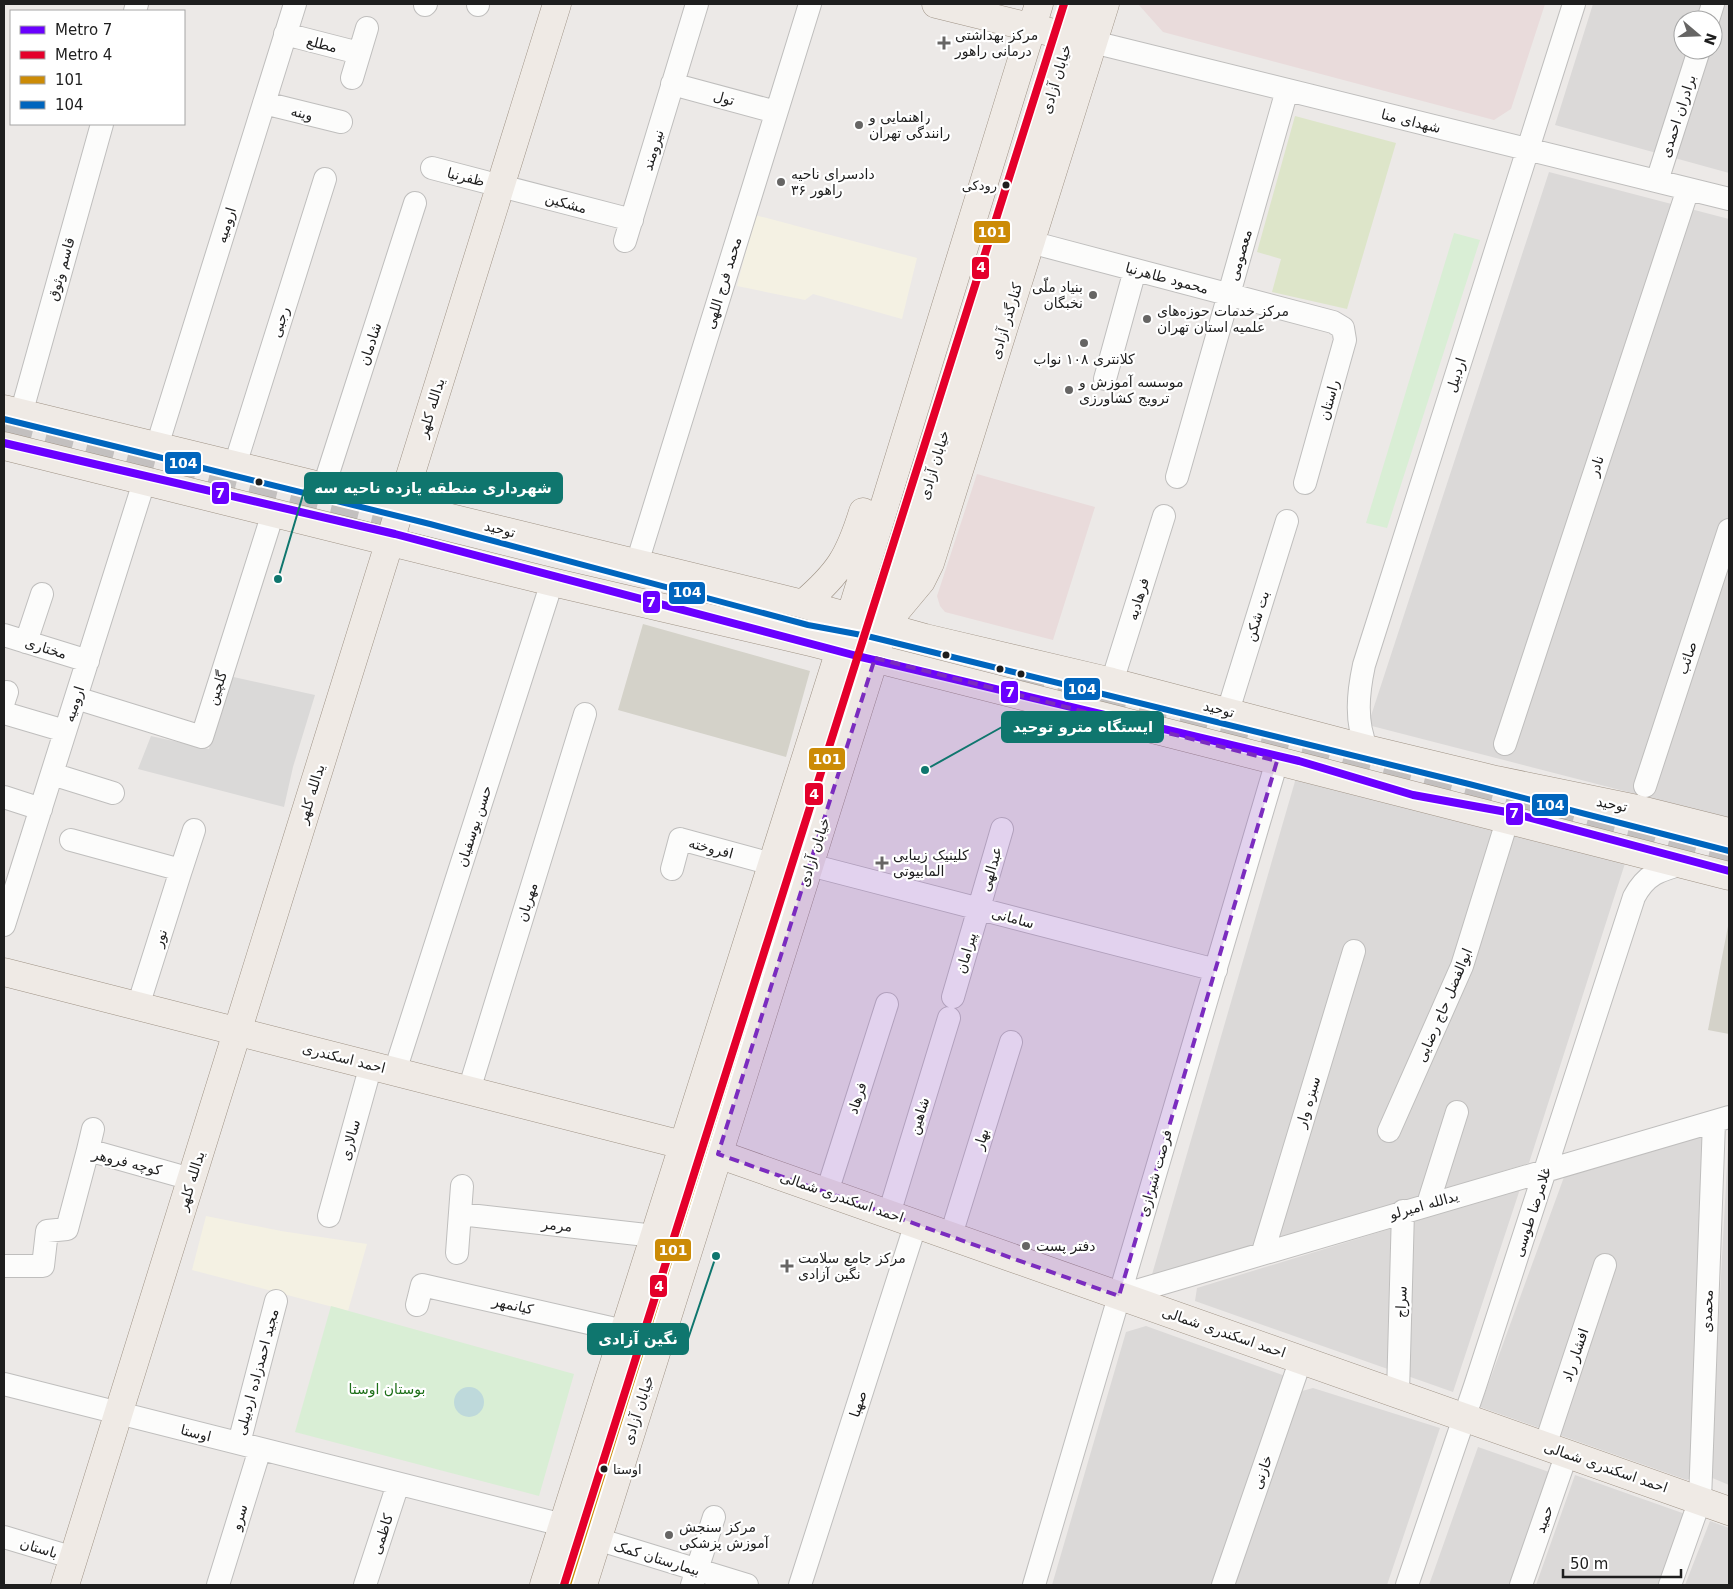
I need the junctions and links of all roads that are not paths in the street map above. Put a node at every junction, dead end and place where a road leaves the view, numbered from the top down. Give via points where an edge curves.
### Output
1 (295, 4) edge
2 (557, 4) edge
3 (697, 4) edge
4 (810, 4) edge
5 (936, 4) edge
6 (1080, 4) edge
7 (1105, 4) edge
8 (1574, 4) edge
9 (1026, 15) edge
10 (367, 28) dead end
11 (285, 34) junction
12 (1081, 39) junction
13 (359, 53) junction
14 (1695, 60) edge
15 (352, 78) dead end
16 (672, 84) junction
17 (1287, 90) junction
18 (264, 103) junction
19 (776, 112) junction
20 (341, 122) dead end
21 (102, 125) edge
22 (1528, 149) junction
23 (432, 168) dead end
24 (325, 179) dead end
25 (1657, 181) junction
26 (500, 186) junction
27 (1688, 189) junction
28 (1729, 199) edge
29 (415, 203) dead end
30 (629, 230) joint
31 (1030, 242) junction
32 (1135, 270) junction
33 (1229, 295) junction
34 (1333, 322) joint
35 (1105, 379) dead end
36 (12, 412) edge
37 (4, 446) edge
38 (157, 446) junction
39 (236, 465) junction
40 (1177, 477) dead end
41 (144, 482) junction
42 (1305, 483) dead end
43 (324, 486) junction
44 (401, 505) junction
45 (273, 513) junction
46 (1164, 516) dead end
47 (1287, 521) dead end
48 (1729, 530) edge
49 (856, 534) junction
50 (390, 540) junction
51 (637, 563) junction
52 (552, 582) junction
53 (42, 594) dead end
54 (803, 604) junction
55 (849, 616) junction
56 (884, 626) junction
57 (4, 635) edge
58 (26, 642) junction
59 (840, 650) junction
60 (875, 658) junction
61 (88, 661) junction
62 (1112, 682) junction
63 (76, 698) junction
64 (5, 702) edge
65 (1228, 711) junction
66 (585, 714) dead end
67 (1287, 727) junction
68 (65, 731) junction
69 (1505, 744) dead end
70 (1368, 748) junction
71 (1277, 761) junction
72 (52, 774) junction
73 (1646, 786) dead end
74 (113, 793) dead end
75 (4, 797) edge
76 (40, 809) junction
77 (1508, 818) junction
78 (1002, 829) dead end
79 (194, 830) dead end
80 (1729, 832) edge
81 (71, 840) dead end
82 (772, 864) junction
83 (1684, 864) junction
84 (810, 865) junction
85 (672, 869) dead end
86 (182, 870) junction
87 (1729, 876) edge
88 (979, 909) junction
89 (4, 925) edge
90 (1354, 951) dead end
91 (1216, 970) junction
92 (4, 972) edge
93 (887, 1004) dead end
94 (138, 1006) junction
95 (951, 1008) joint
96 (237, 1031) junction
97 (1011, 1042) dead end
98 (383, 1068) junction
99 (469, 1090) junction
100 (1457, 1112) dead end
101 (1722, 1119) edge
102 (1390, 1131) dead end
103 (684, 1144) junction
104 (718, 1154) junction
105 (1546, 1170) junction
106 (191, 1179) junction
107 (462, 1186) dead end
108 (826, 1192) junction
109 (1428, 1204) junction
110 (1403, 1211) junction
111 (460, 1214) junction
112 (889, 1214) junction
113 (329, 1216) dead end
114 (916, 1223) junction
115 (951, 1235) junction
116 (655, 1236) junction
117 (1262, 1252) junction
118 (457, 1253) dead end
119 (1605, 1265) dead end
120 (4, 1266) edge
121 (1183, 1276) junction
122 (1069, 1278) junction
123 (1119, 1296) junction
124 (276, 1301) dead end
125 (417, 1305) dead end
126 (1182, 1318) junction
127 (1110, 1327) junction
128 (624, 1331) junction
129 (1301, 1359) junction
130 (4, 1384) edge
131 (1398, 1394) junction
132 (119, 1413) junction
133 (1464, 1416) junction
134 (238, 1443) junction
135 (260, 1449) junction
136 (1556, 1449) junction
137 (398, 1484) junction
138 (1700, 1500) junction
139 (1729, 1511) edge
140 (714, 1517) dead end
141 (563, 1525) junction
142 (4, 1537) edge
143 (597, 1539) junction
144 (74, 1558) junction
145 (694, 1578) edge
146 (65, 1585) edge
147 (218, 1585) edge
148 (365, 1585) edge
149 (524, 1585) edge
150 (544, 1585) edge
151 (583, 1585) edge
152 (747, 1585) edge
153 (800, 1585) edge
154 (1034, 1585) edge
155 (1223, 1585) edge
156 (1407, 1585) edge
157 (1521, 1585) edge
158 (1670, 1585) edge

1 - 11 street, ارومیه
2 - 26 main road, یدالله کلهر
3 - 16 street, نیرومند
4 - 19 street, محمد فرج اللهی
5 - 9 main road
6 - 12 main road, خیابان آزادی
7 - 12 main road, کنارگذر آزادی
8 - 22 street, اردبیل
9 - 12 main road
9 - 49 main road
9 - 55 main road
10 - 13 street
11 - 13 street, مطلع
11 - 18 street, ارومیه
12 - 17 street, شهدای منا
12 - 31 main road, کنارگذر آزادی
12 - 56 main road, خیابان آزادی
13 - 15 street
14 - 25 street, برادران احمدی
16 - 19 street, تول
16 - 30 street, نیرومند
17 - 22 street, شهدای منا
17 - 33 street, معصومی
18 - 20 street, وینه
18 - 38 street, ارومیه
19 - 51 street, محمد فرج اللهی
21 - 36 street, قاسم وثوق
22 - 25 street, شهدای منا
22 - 70 street, اردبیل via 1364,665 1359,714 1361,733
23 - 26 street, ظفرنیا
24 - 39 street, رجبی
25 - 27 street, شهدای منا
26 - 30 street, مشکین
26 - 44 main road, یدالله کلهر
27 - 28 street, شهدای منا
27 - 69 street, نادر
29 - 43 street, شادمان
31 - 32 street, محمود طاهرنیا
31 - 56 main road, کنارگذر آزادی via 930,563 911,594
32 - 33 street, محمود طاهرنیا
32 - 35 street
33 - 34 street, محمود طاهرنیا
33 - 40 street, معصومی
34 - 42 street, راستان via 1343,328 1345,340
36 - 38 main road, توحید
37 - 41 main road
38 - 39 main road, توحید
39 - 43 main road, توحید
41 - 45 main road
41 - 61 street, ارومیه
43 - 44 main road, توحید
44 - 50 main road, یدالله کلهر
44 - 51 main road, توحید
45 - 50 main road
45 - 63 street, گلچین via 202,737
46 - 62 street, فرهادیه
47 - 65 street, بت شکن
48 - 73 street, صائب
49 - 54 main road via 837,572
49 - 55 main road
50 - 52 main road
50 - 96 main road, یدالله کلهر
51 - 54 main road, توحید
52 - 59 main road
52 - 98 street, حسن یوسفیان
53 - 58 street
54 - 55 main road, توحید
55 - 56 main road, توحید
55 - 59 main road
56 - 60 main road, خیابان آزادی
56 - 62 main road, توحید
57 - 58 street, مختاری
58 - 61 street, مختاری
59 - 60 main road
59 - 82 main road
60 - 71 main road
60 - 84 main road, خیابان آزادی
61 - 63 street, ارومیه
62 - 65 main road, توحید
63 - 68 street, ارومیه
64 - 68 street
65 - 67 main road, توحید
66 - 99 street, مهربان
67 - 70 main road, توحید
67 - 71 main road
68 - 72 street, ارومیه
70 - 80 main road, توحید
71 - 77 main road
71 - 91 street, فرصت شیرازی
72 - 74 street
72 - 76 street, ارومیه
75 - 76 street
76 - 89 street, ارومیه
77 - 83 main road
77 - 102 street, ابوالفضل حاج رضایی via 1462,966
78 - 88 street, عبدالهی
79 - 86 street, نور
81 - 86 street
82 - 85 street, افروخته via 680,839
82 - 103 main road
83 - 87 main road
83 - 105 street, غلامرضا طوسی via 1650,875 1634,897
84 - 88 street, سامانی
84 - 104 main road, خیابان آزادی
86 - 94 street, نور
88 - 91 street, سامانی
88 - 95 street, پیرامان
90 - 117 street, سبزه‌ وار
91 - 123 street, فرصت شیرازی
92 - 94 main road, احمد اسکندری
93 - 108 street, فرهاد
94 - 96 main road, احمد اسکندری
95 - 112 street, شاهین
96 - 98 main road, احمد اسکندری
96 - 106 main road, یدالله کلهر
97 - 115 street, بهار
98 - 99 main road, احمد اسکندری
98 - 113 street, سالاری
99 - 103 main road, احمد اسکندری
100 - 109 street
101 - 105 street, یدالله امیرلو
101 - 138 street, محمدی
103 - 104 main road, احمد اسکندری شمالی
103 - 116 main road
104 - 108 main road, احمد اسکندری شمالی
104 - 143 main road, خیابان آزادی
105 - 109 street, یدالله امیرلو
105 - 133 street, غلامرضا طوسی
106 - 120 street, کوچه فروهر via 90,1139 67,1229 46,1231 43,1266
106 - 132 main road, یدالله کلهر
107 - 111 street
108 - 112 main road, احمد اسکندری شمالی
109 - 110 street, یدالله امیرلو
110 - 117 street, یدالله امیرلو
110 - 131 street, سراج
111 - 116 street, مرمر
111 - 118 street
112 - 114 main road, احمد اسکندری شمالی
114 - 115 main road, احمد اسکندری شمالی
114 - 153 street, صهبا
115 - 122 main road, احمد اسکندری شمالی
116 - 128 main road
117 - 121 street, یدالله امیرلو
119 - 136 street, افشار راد
121 - 123 street, یدالله امیرلو
121 - 126 street via 1169,1300 1170,1306
122 - 123 main road, احمد اسکندری شمالی
122 - 127 street via 1099,1297
123 - 126 main road, احمد اسکندری شمالی
123 - 127 street, فرصت شیرازی
124 - 134 street, مجید احمدزاده اردبیلی
125 - 128 street, کیانمهر via 422,1284
126 - 129 main road, احمد اسکندری شمالی
127 - 154 street, فرصت شیرازی
128 - 141 main road
129 - 131 main road, احمد اسکندری شمالی
129 - 155 street, خازنی
130 - 132 street, اوستا
131 - 133 main road, احمد اسکندری شمالی
132 - 134 street, اوستا
132 - 144 main road, یدالله کلهر
133 - 136 main road, احمد اسکندری شمالی
133 - 156 street, غلامرضا طوسی
134 - 135 street, اوستا
135 - 137 street, اوستا
135 - 147 street, سرو
136 - 138 main road, احمد اسکندری شمالی
136 - 157 street, حمید
137 - 141 street, اوستا
137 - 148 street, کاظمی
138 - 139 main road, احمد اسکندری شمالی
138 - 158 street, محمدی
140 - 145 street
141 - 149 main road
141 - 150 main road
142 - 144 street, باستان
143 - 145 street, بیمارستان کمک
143 - 151 main road, خیابان آزادی
144 - 146 main road, یدالله کلهر
145 - 152 street, بیمارستان کمک

